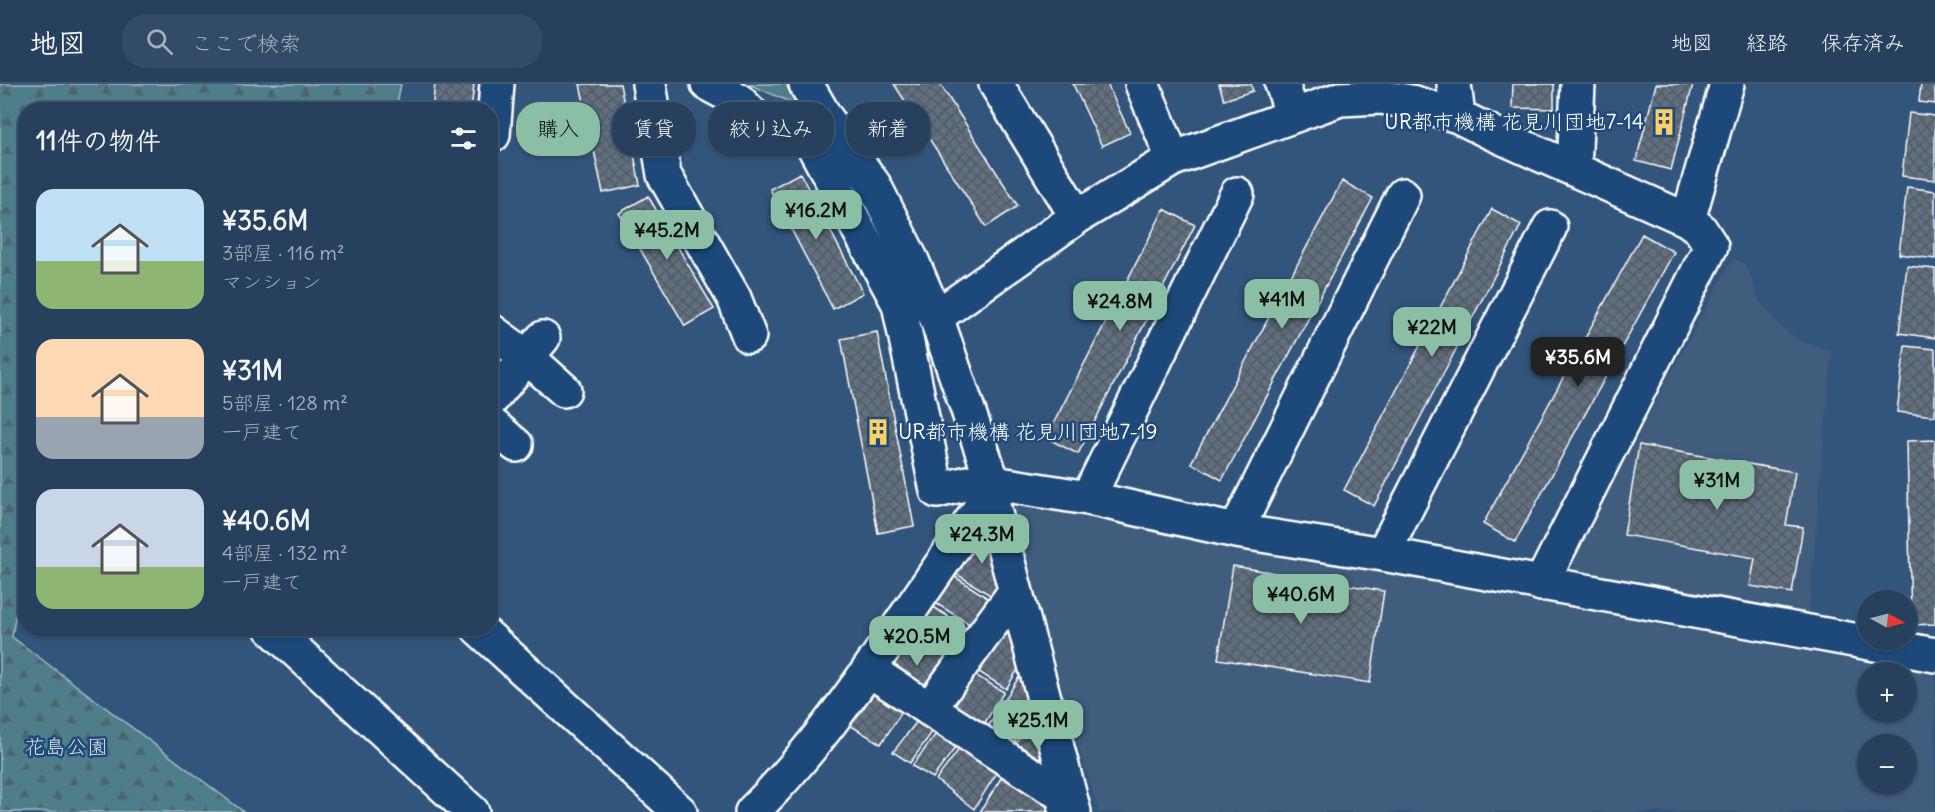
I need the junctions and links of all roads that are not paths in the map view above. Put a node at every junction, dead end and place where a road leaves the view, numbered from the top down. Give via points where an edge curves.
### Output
1 (496, 84) edge
2 (649, 84) edge
3 (708, 84) edge
4 (806, 84) edge
5 (996, 84) edge
6 (1142, 84) edge
7 (1282, 84) edge
8 (1454, 84) edge
9 (1578, 84) edge
10 (1727, 84) edge
11 (495, 102) edge
12 (740, 102) edge
13 (810, 102) edge
14 (1293, 116) junction
15 (1458, 116) junction
16 (834, 144) edge
17 (830, 156) edge
18 (1173, 159) junction
19 (1574, 169) junction
20 (1237, 194) dead end
21 (1403, 195) dead end
22 (1077, 217) junction
23 (1688, 220) junction
24 (1550, 227) dead end
25 (936, 317) junction
26 (498, 333) edge
27 (749, 336) dead end
28 (535, 347) junction
29 (564, 390) dead end
30 (498, 391) edge
31 (498, 430) edge
32 (516, 445) dead end
33 (990, 485) junction
34 (1088, 498) junction
35 (1236, 531) junction
36 (1383, 554) junction
37 (1541, 584) junction
38 (1015, 592) junction
39 (280, 636) edge
40 (487, 636) edge
41 (1935, 655) edge
42 (869, 670) junction
43 (929, 709) junction
44 (1068, 808) edge
45 (472, 812) edge
46 (680, 812) edge
47 (752, 812) edge

1 - 11 street
2 - 27 street via 664,175 734,298
3 - 12 street
4 - 13 street
5 - 22 street
6 - 18 street
7 - 14 street
8 - 15 street
9 - 19 street
10 - 23 street
14 - 15 street via 1340,99 1381,97
14 - 18 street
15 - 19 street
16 - 25 street via 874,185
17 - 33 street via 899,304 937,491
18 - 22 street
19 - 23 street
20 - 34 street
21 - 35 street
22 - 25 street
23 - 37 street via 1700,229 1711,246
24 - 36 street
25 - 33 street
26 - 28 street
28 - 29 street
28 - 30 street
31 - 32 street
33 - 34 street
33 - 38 street
33 - 42 street
34 - 35 street
35 - 36 street
36 - 37 street
37 - 41 street
38 - 43 street
38 - 44 street
39 - 45 street
40 - 46 street
42 - 43 street
42 - 47 street via 788,775
43 - 44 street

